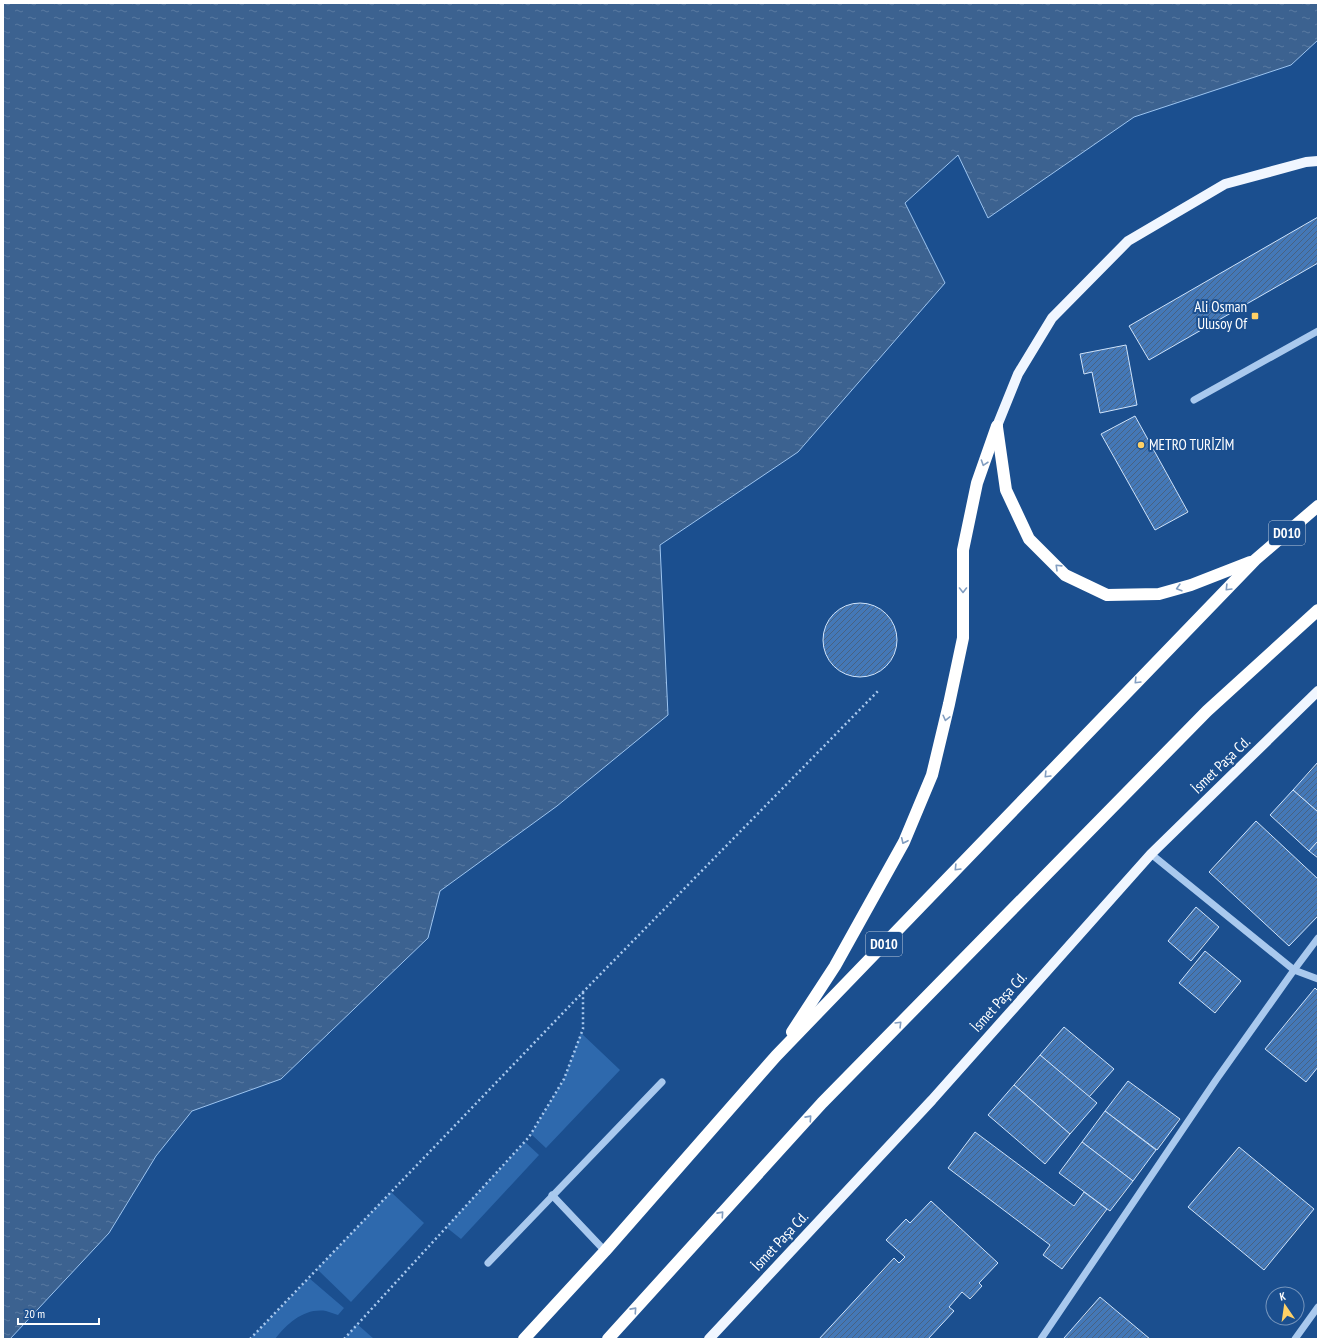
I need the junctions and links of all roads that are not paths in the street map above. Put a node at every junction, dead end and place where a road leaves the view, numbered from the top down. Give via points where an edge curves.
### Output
1 (1318, 162) edge
2 (1318, 331) edge
3 (1194, 400) dead end
4 (997, 426) junction
5 (1318, 506) edge
6 (1255, 560) junction
7 (1318, 610) edge
8 (1318, 691) edge
9 (1151, 854) junction
10 (1318, 938) edge
11 (1294, 970) junction
12 (1318, 979) edge
13 (776, 1056) junction
14 (662, 1082) dead end
15 (552, 1195) junction
16 (605, 1251) junction
17 (488, 1263) dead end
18 (1318, 1307) edge
19 (524, 1339) edge
20 (608, 1339) edge
21 (708, 1339) edge
22 (1041, 1339) edge
23 (1295, 1339) edge

1 - 4 main road via 1306,162 1226,184 1128,241 1052,318 1018,374
2 - 3 street
6 -> 4 highway via 1191,585 1159,594 1107,595 1065,575 1029,539 1006,490
4 -> 13 highway via 977,483 963,550 963,638 932,775 900,849 835,966
5 - 6 highway, D010
6 -> 13 highway, D010
20 -> 7 highway via 822,1103 1207,712
8 - 9 main road, İsmet Paşa Cd.
9 - 11 street
9 - 21 main road, İsmet Paşa Cd. via 932,1100
10 - 11 street
11 - 12 street
11 - 22 street via 1216,1080
13 - 16 highway, D010
14 - 15 street
15 - 16 street
15 - 17 street
16 - 19 highway, D010
18 - 23 street

